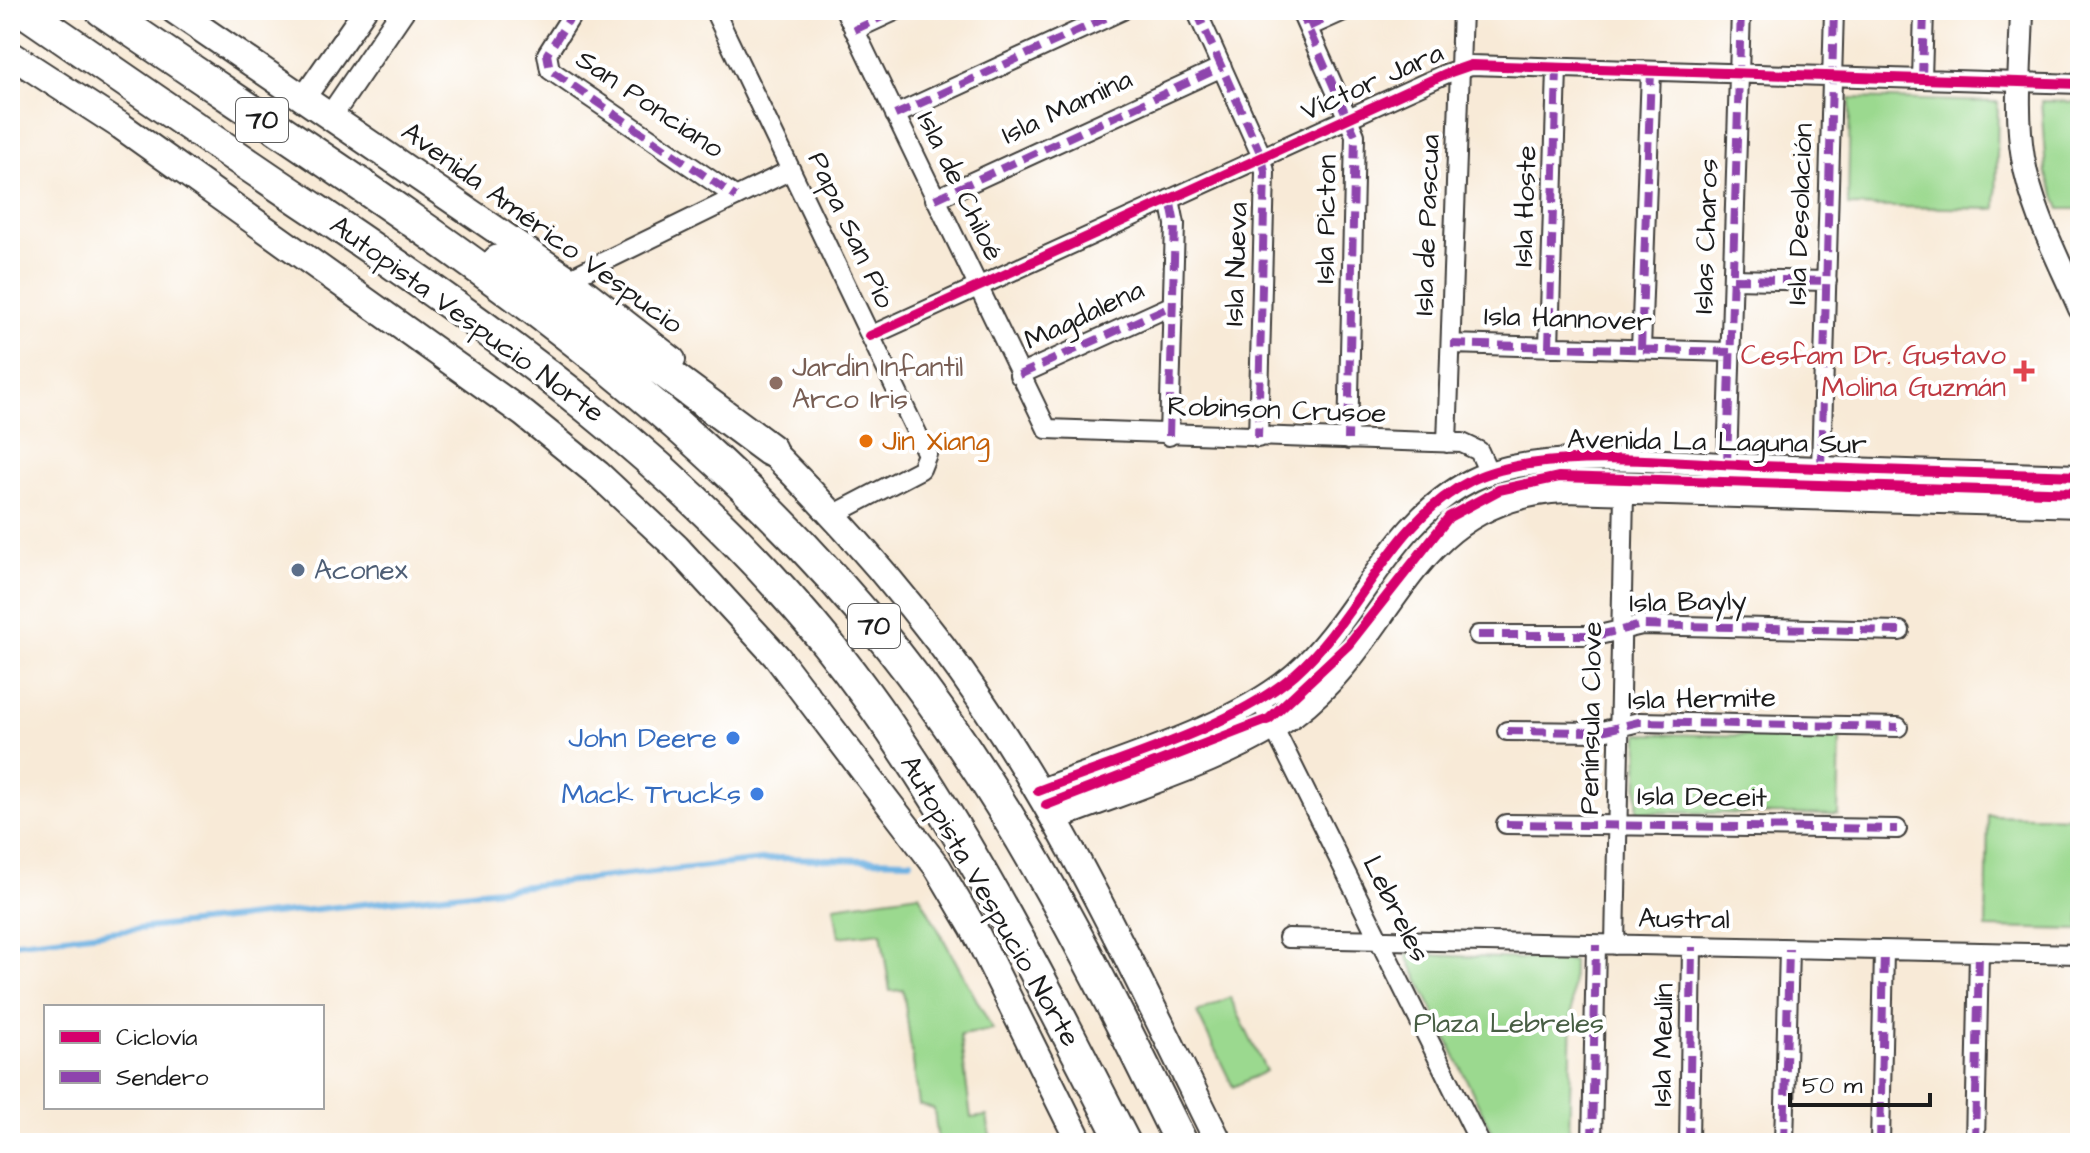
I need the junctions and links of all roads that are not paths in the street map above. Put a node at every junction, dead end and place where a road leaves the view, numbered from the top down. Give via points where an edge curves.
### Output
1 (23, 10) edge
2 (102, 10) edge
3 (174, 10) edge
4 (365, 10) edge
5 (403, 10) edge
6 (575, 10) edge
7 (714, 10) edge
8 (845, 10) edge
9 (897, 10) edge
10 (1123, 10) edge
11 (1196, 10) edge
12 (1346, 10) edge
13 (1462, 10) edge
14 (1741, 10) edge
15 (1834, 10) edge
16 (1924, 10) edge
17 (2022, 10) edge
18 (1304, 18) edge
19 (854, 30) junction
20 (10, 54) edge
21 (1222, 67) junction
22 (1460, 68) junction
23 (1557, 68) junction
24 (1651, 71) junction
25 (1739, 74) junction
26 (1832, 77) junction
27 (1922, 79) junction
28 (2020, 82) junction
29 (2080, 84) edge
30 (303, 99) junction
31 (895, 115) junction
32 (330, 117) junction
33 (1349, 117) junction
34 (1262, 157) junction
35 (791, 170) junction
36 (736, 197) junction
37 (935, 199) junction
38 (1170, 199) junction
39 (422, 229) junction
40 (568, 279) junction
41 (1733, 279) junction
42 (1827, 281) junction
43 (977, 287) junction
44 (1173, 305) junction
45 (2080, 309) edge
46 (870, 336) junction
47 (1451, 344) junction
48 (1549, 347) junction
49 (1641, 349) junction
50 (1730, 352) junction
51 (1019, 375) junction
52 (1047, 429) joint
53 (1169, 436) junction
54 (1258, 438) junction
55 (1348, 440) junction
56 (1447, 443) junction
57 (770, 450) junction
58 (1727, 465) junction
59 (1821, 468) junction
60 (1489, 473) junction
61 (2080, 476) edge
62 (1624, 493) junction
63 (2080, 506) edge
64 (831, 516) junction
65 (1620, 630) junction
66 (1900, 631) dead end
67 (1478, 635) dead end
68 (1260, 700) junction
69 (1619, 727) junction
70 (1898, 727) dead end
71 (1274, 729) junction
72 (1507, 731) dead end
73 (1038, 791) junction
74 (1053, 820) junction
75 (1506, 824) dead end
76 (1617, 825) junction
77 (1897, 829) dead end
78 (1288, 938) dead end
79 (1381, 941) junction
80 (1605, 945) junction
81 (1692, 947) junction
82 (1789, 949) junction
83 (1884, 951) junction
84 (1979, 952) junction
85 (2080, 954) edge
86 (1120, 1137) edge
87 (1080, 1143) edge
88 (1181, 1143) edge
89 (1219, 1143) edge
90 (1480, 1143) edge
91 (1592, 1143) edge
92 (1689, 1143) edge
93 (1784, 1143) edge
94 (1880, 1143) edge
95 (1975, 1143) edge

1 - 86 highway, Autopista Vespucio Norte / 70 via 493,331 591,406 716,519 828,645 920,773 983,879
2 - 39 highway, Autopista Vespucio Norte / 70
3 - 30 main road, Avenida Américo Vespucio
4 - 30 street
5 - 32 street
6 - 36 street, San Ponciano via 547,54 550,70
7 - 35 street, Papa San Pío
8 - 19 street, Isla de Chiloé
9 - 19 street
10 - 31 street
11 - 21 street, Isla Nueva
12 - 18 street
13 - 22 street, Isla de Pascua
14 - 25 street, Islas Charos
15 - 26 street, Isla Desolación
16 - 27 street
17 - 28 street
18 - 33 street, Isla Picton
19 - 31 street, Isla de Chiloé
20 - 87 main road via 121,126 524,414 676,547 777,657 929,855 974,929
21 - 34 street, Isla Nueva
21 - 37 street, Isla Mamina
22 - 23 street, Víctor Jara
22 - 33 street, Víctor Jara
22 - 47 street, Isla de Pascua
23 - 24 street, Víctor Jara
23 - 48 street, Isla Hoste
24 - 25 street, Víctor Jara
24 - 49 street
25 - 26 street, Víctor Jara
25 - 41 street, Islas Charos
26 - 27 street, Víctor Jara
26 - 42 street, Isla Desolación
27 - 28 street, Víctor Jara
28 - 29 street, Víctor Jara
28 - 45 street via 2027,178
30 - 32 main road, Avenida Américo Vespucio
31 - 37 street, Isla de Chiloé
32 - 40 main road, Avenida Américo Vespucio
33 - 34 street, Víctor Jara
33 - 55 street, Isla Picton via 1356,150
34 - 38 street, Víctor Jara
34 - 54 street, Isla Nueva via 1266,191
35 - 36 street
35 - 46 street, Papa San Pío
36 - 40 street
37 - 43 street, Isla de Chiloé
38 - 43 street, Víctor Jara
38 - 44 street via 1175,217
39 - 57 highway via 482,252 539,283
39 - 88 highway, Autopista Vespucio Norte / 70 via 587,347 689,432 788,529 868,618 968,752 1031,852
40 - 57 main road, Avenida Américo Vespucio via 665,354
41 - 42 street
41 - 50 street, Islas Charos
42 - 59 street, Isla Desolación
43 - 46 street, Víctor Jara
43 - 51 street, Isla de Chiloé
44 - 51 street, Magdalena
44 - 53 street
46 - 64 street, Papa San Pío via 927,458 921,469
47 - 48 street, Isla Hannover
47 - 56 street, Isla de Pascua
48 - 49 street, Isla Hannover
49 - 50 street, Isla Hannover
50 - 58 street, Islas Charos
51 - 52 street, Isla de Chiloé
52 - 53 street, Robinson Crusoe
53 - 54 street, Robinson Crusoe
54 - 55 street, Robinson Crusoe
55 - 56 street, Robinson Crusoe
56 - 60 street, Robinson Crusoe via 1475,448
57 - 64 main road, Avenida Américo Vespucio
58 - 59 street, Avenida La Laguna Sur
58 - 60 street, Avenida La Laguna Sur via 1577,461
59 - 61 street, Avenida La Laguna Sur
60 - 68 street, Avenida La Laguna Sur via 1452,492 1416,522 1313,656
62 - 63 street, Avenida La Laguna Sur
62 - 65 street, Península Clove
62 - 71 street, Avenida La Laguna Sur via 1530,494 1466,518 1427,554 1341,671
64 - 73 main road, Avenida Américo Vespucio via 943,647
65 - 66 street, Isla Bayly via 1642,625
65 - 67 street, Isla Bayly via 1599,635
65 - 69 street, Península Clove
68 - 71 street, Lebreles
68 - 73 street, Avenida La Laguna Sur
69 - 70 street, Isla Hermite via 1639,722
69 - 72 street, Isla Hermite via 1598,732
69 - 76 street, Península Clove
71 - 74 street, Avenida La Laguna Sur
71 - 79 street, Lebreles
73 - 74 main road, Avenida Américo Vespucio
74 - 89 main road, Avenida Américo Vespucio
75 - 76 street, Isla Deceit
76 - 77 street, Isla Deceit
76 - 80 street, Península Clove
78 - 79 street, Austral
79 - 80 street, Austral
79 - 90 street, Lebreles
80 - 81 street, Austral
80 - 91 street, Península Clove
81 - 82 street, Austral
81 - 92 street, Isla Meulín
82 - 83 street, Austral
82 - 93 street
83 - 84 street, Austral
83 - 94 street
84 - 85 street, Austral
84 - 95 street

